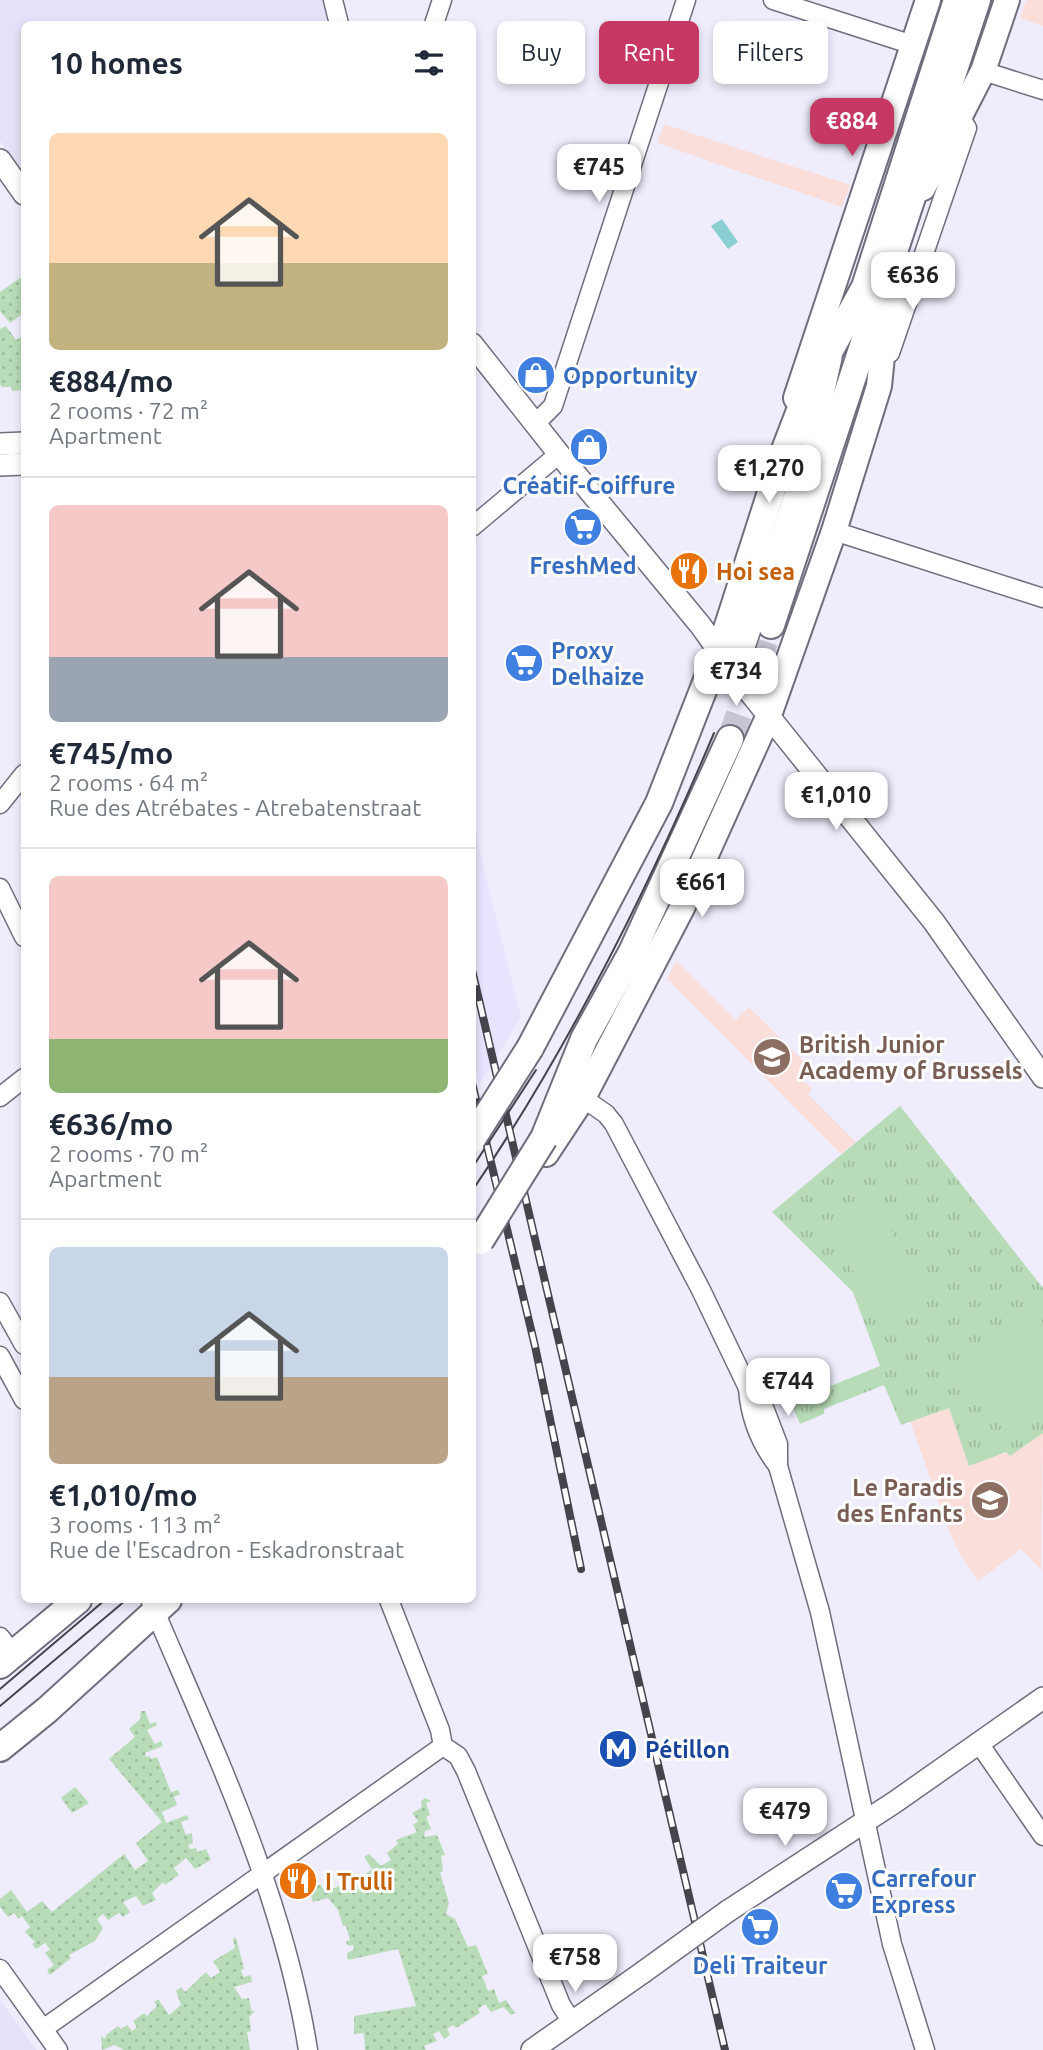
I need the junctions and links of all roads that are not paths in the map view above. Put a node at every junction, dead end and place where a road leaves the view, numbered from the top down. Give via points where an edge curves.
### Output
1 (333, 0) edge
2 (442, 0) edge
3 (686, 0) edge
4 (773, 0) edge
5 (928, 0) edge
6 (957, 0) edge
7 (977, 0) edge
8 (1007, 0) edge
9 (338, 21) edge
10 (435, 21) edge
11 (913, 46) junction
12 (983, 71) junction
13 (1043, 90) edge
14 (959, 116) junction
15 (0, 160) edge
16 (21, 190) edge
17 (910, 206) junction
18 (902, 231) junction
19 (834, 345) junction
20 (476, 349) edge
21 (879, 386) junction
22 (535, 424) junction
23 (21, 443) edge
24 (0, 444) edge
25 (559, 454) junction
26 (783, 455) junction
27 (21, 464) edge
28 (0, 465) edge
29 (476, 524) edge
30 (834, 531) junction
31 (1043, 598) edge
32 (771, 625) tunnel mouth
33 (719, 651) junction
34 (735, 674) junction
35 (769, 715) junction
36 (730, 739) tunnel mouth
37 (13, 781) edge
38 (0, 804) edge
39 (0, 888) edge
40 (21, 931) edge
41 (1043, 1077) edge
42 (21, 1080) edge
43 (0, 1097) edge
44 (583, 1098) junction
45 (476, 1133) edge
46 (545, 1146) junction
47 (476, 1245) edge
48 (0, 1302) edge
49 (21, 1340) edge
50 (0, 1356) edge
51 (21, 1395) edge
52 (74, 1603) edge
53 (158, 1603) edge
54 (390, 1603) edge
55 (4, 1652) edge
56 (1043, 1698) edge
57 (978, 1742) junction
58 (443, 1746) junction
59 (0, 1748) edge
60 (865, 1821) junction
61 (1043, 1836) edge
62 (264, 1872) junction
63 (0, 1969) edge
64 (572, 2022) junction
65 (43, 2029) junction
66 (58, 2050) edge
67 (308, 2050) edge
68 (531, 2050) edge
69 (925, 2050) edge

1 - 9 street
2 - 10 street
3 - 22 street via 553,406
4 - 11 street
5 - 11 main road
6 - 19 main road via 865,287
7 - 17 main road
8 - 12 main road
11 - 26 main road via 811,349
12 - 13 street
12 - 14 main road
14 - 17 main road via 931,177
14 - 21 street via 967,128
15 - 16 street
17 - 18 main road
18 - 21 main road
18 - 32 main road
19 - 26 main road via 808,390
19 - 34 street via 812,444
20 - 22 street
21 - 30 main road
22 - 25 street
23 - 24 street
25 - 29 street
25 - 33 street
26 - 33 main road
27 - 28 street
30 - 31 street
30 - 35 main road
33 - 34 street
33 - 45 main road, bridge via 659,803 530,1048
34 - 35 street
35 - 41 street via 934,922
35 - 44 main road via 682,908
36 - 46 main road via 654,906 584,1039
37 - 38 street
39 - 40 street
42 - 43 street
44 - 46 main road
44 - 60 street via 614,1124 748,1388 762,1405 778,1444 778,1466 820,1612
46 - 47 main road, bridge
48 - 49 street
50 - 51 street
52 - 55 main road
53 - 59 main road via 47,1710
53 - 62 street
54 - 58 street
56 - 57 street
57 - 60 street
57 - 61 street
58 - 62 street
58 - 64 street via 458,1756 466,1771 561,2005
60 - 64 street, bridge
60 - 69 street via 892,1944
62 - 65 street
62 - 67 street via 293,1968
63 - 65 street
64 - 68 street
65 - 66 street

